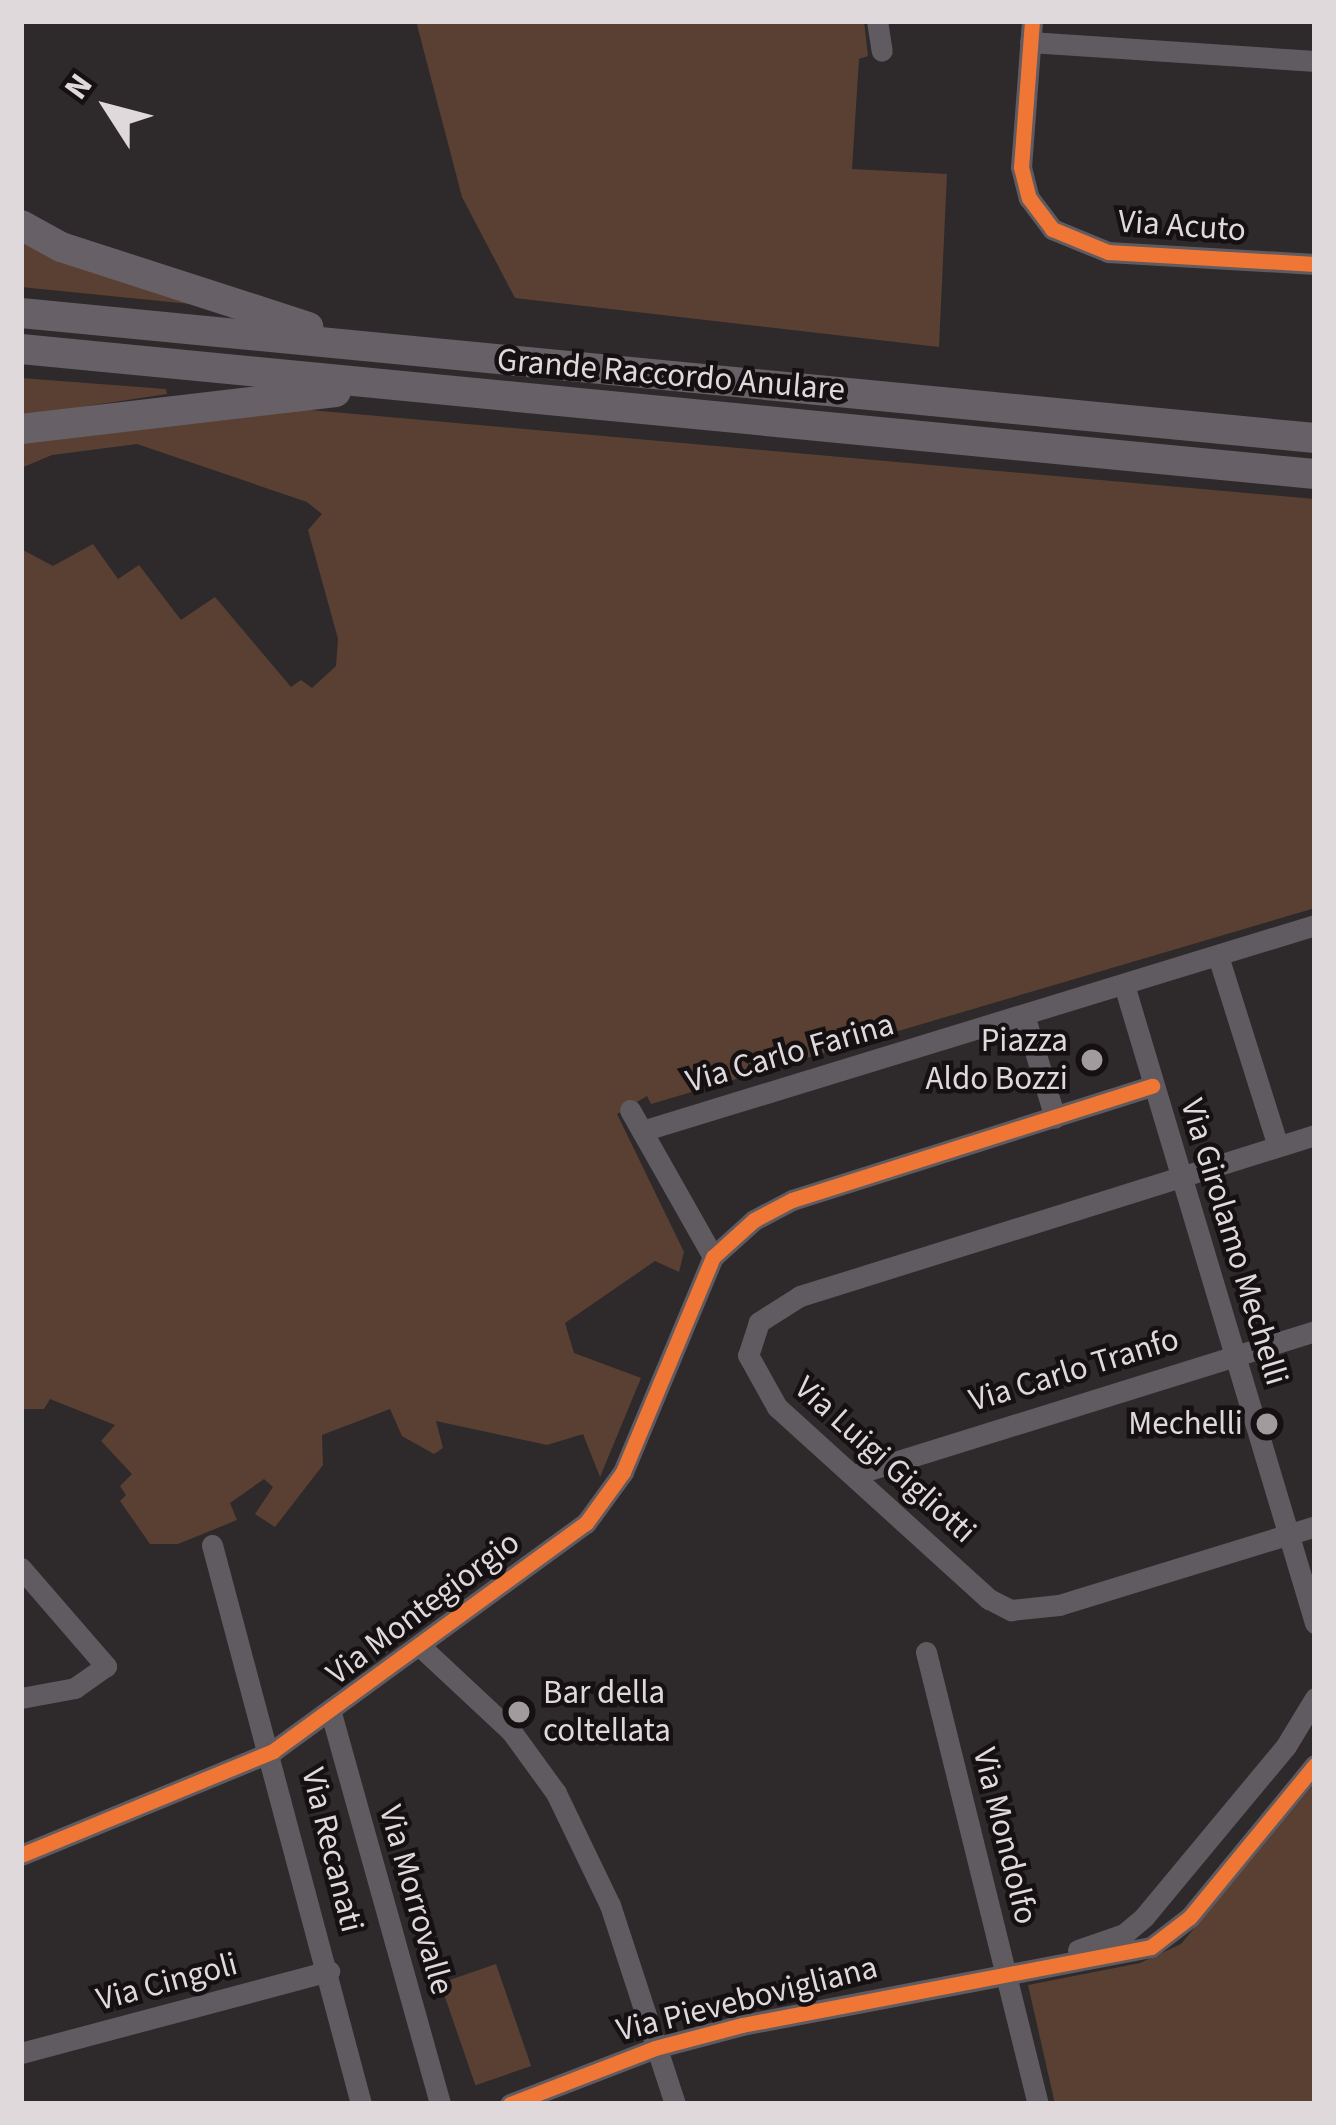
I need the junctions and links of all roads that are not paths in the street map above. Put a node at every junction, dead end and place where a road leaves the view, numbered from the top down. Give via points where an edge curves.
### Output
1 (878, 21) edge
2 (1031, 32) edge
3 (881, 51) dead end
4 (1315, 62) edge
5 (21, 225) edge
6 (1315, 265) edge
7 (21, 313) edge
8 (377, 347) junction
9 (21, 349) edge
10 (382, 384) junction
11 (21, 429) edge
12 (1315, 437) edge
13 (1315, 474) edge
14 (1315, 925) edge
15 (1218, 956) junction
16 (1125, 988) junction
17 (1025, 1018) junction
18 (1152, 1086) junction
19 (631, 1110) dead end
20 (1055, 1118) junction
21 (642, 1131) junction
22 (1315, 1135) edge
23 (1278, 1146) junction
24 (1179, 1178) junction
25 (713, 1257) junction
26 (1315, 1331) edge
27 (1235, 1356) junction
28 (853, 1475) junction
29 (1315, 1526) edge
30 (1289, 1534) junction
31 (212, 1545) dead end
32 (21, 1568) edge
33 (1315, 1624) edge
34 (1315, 1647) edge
35 (422, 1648) junction
36 (926, 1652) dead end
37 (21, 1698) edge
38 (1315, 1698) edge
39 (331, 1714) junction
40 (273, 1751) junction
41 (1315, 1765) edge
42 (21, 1856) edge
43 (1004, 1971) junction
44 (329, 1972) junction
45 (655, 2048) junction
46 (21, 2053) edge
47 (361, 2104) edge
48 (440, 2104) edge
49 (510, 2104) edge
50 (674, 2104) edge
51 (1039, 2104) edge

1 - 3 street
2 - 4 street
2 - 6 street, Via Acuto via 1022,175 1036,211 1058,234 1108,252
5 - 8 highway via 188,292
7 - 8 highway, Grande Raccordo Anulare
8 - 12 highway, Grande Raccordo Anulare
9 - 10 highway, Grande Raccordo Anulare
10 - 11 highway
10 - 13 highway, Grande Raccordo Anulare
14 - 15 street
15 - 16 street
15 - 23 street
16 - 17 street
16 - 18 street
17 - 20 street
17 - 21 street, Via Carlo Farina
18 - 20 street
18 - 24 street, Via Girolamo Mechelli
19 - 21 street
20 - 25 street via 792,1200 740,1229
21 - 25 street
22 - 23 street, Via Luigi Gigliotti
23 - 24 street, Via Luigi Gigliotti
24 - 27 street, Via Girolamo Mechelli
24 - 28 street, Via Luigi Gigliotti via 826,1286 764,1317 749,1346 754,1379
25 - 35 street, Via Montegiorgio via 606,1502
26 - 27 street, Via Carlo Tranfo
27 - 28 street, Via Carlo Tranfo
27 - 30 street, Via Girolamo Mechelli
28 - 30 street, Via Luigi Gigliotti via 1011,1610 1059,1605
29 - 30 street, Via Luigi Gigliotti
30 - 33 street, Via Girolamo Mechelli
31 - 40 street, Via Recanati
32 - 37 street via 106,1664 75,1688
33 - 34 street, Via Girolamo Mechelli
35 - 39 street, Via Montegiorgio
35 - 45 street via 511,1731 556,1793 610,1905
36 - 43 street, Via Mondolfo
38 - 43 street via 1286,1746 1136,1925
39 - 40 street, Via Montegiorgio
39 - 48 street, Via Morrovalle
40 - 42 street, Via Montegiorgio
40 - 44 street, Via Recanati
41 - 43 street via 1169,1936 1136,1950
43 - 45 street, Via Pievebovigliana
43 - 51 street, Via Mondolfo
44 - 46 street, Via Cingoli
44 - 47 street, Via Recanati
45 - 49 street, Via Pievebovigliana
45 - 50 street

